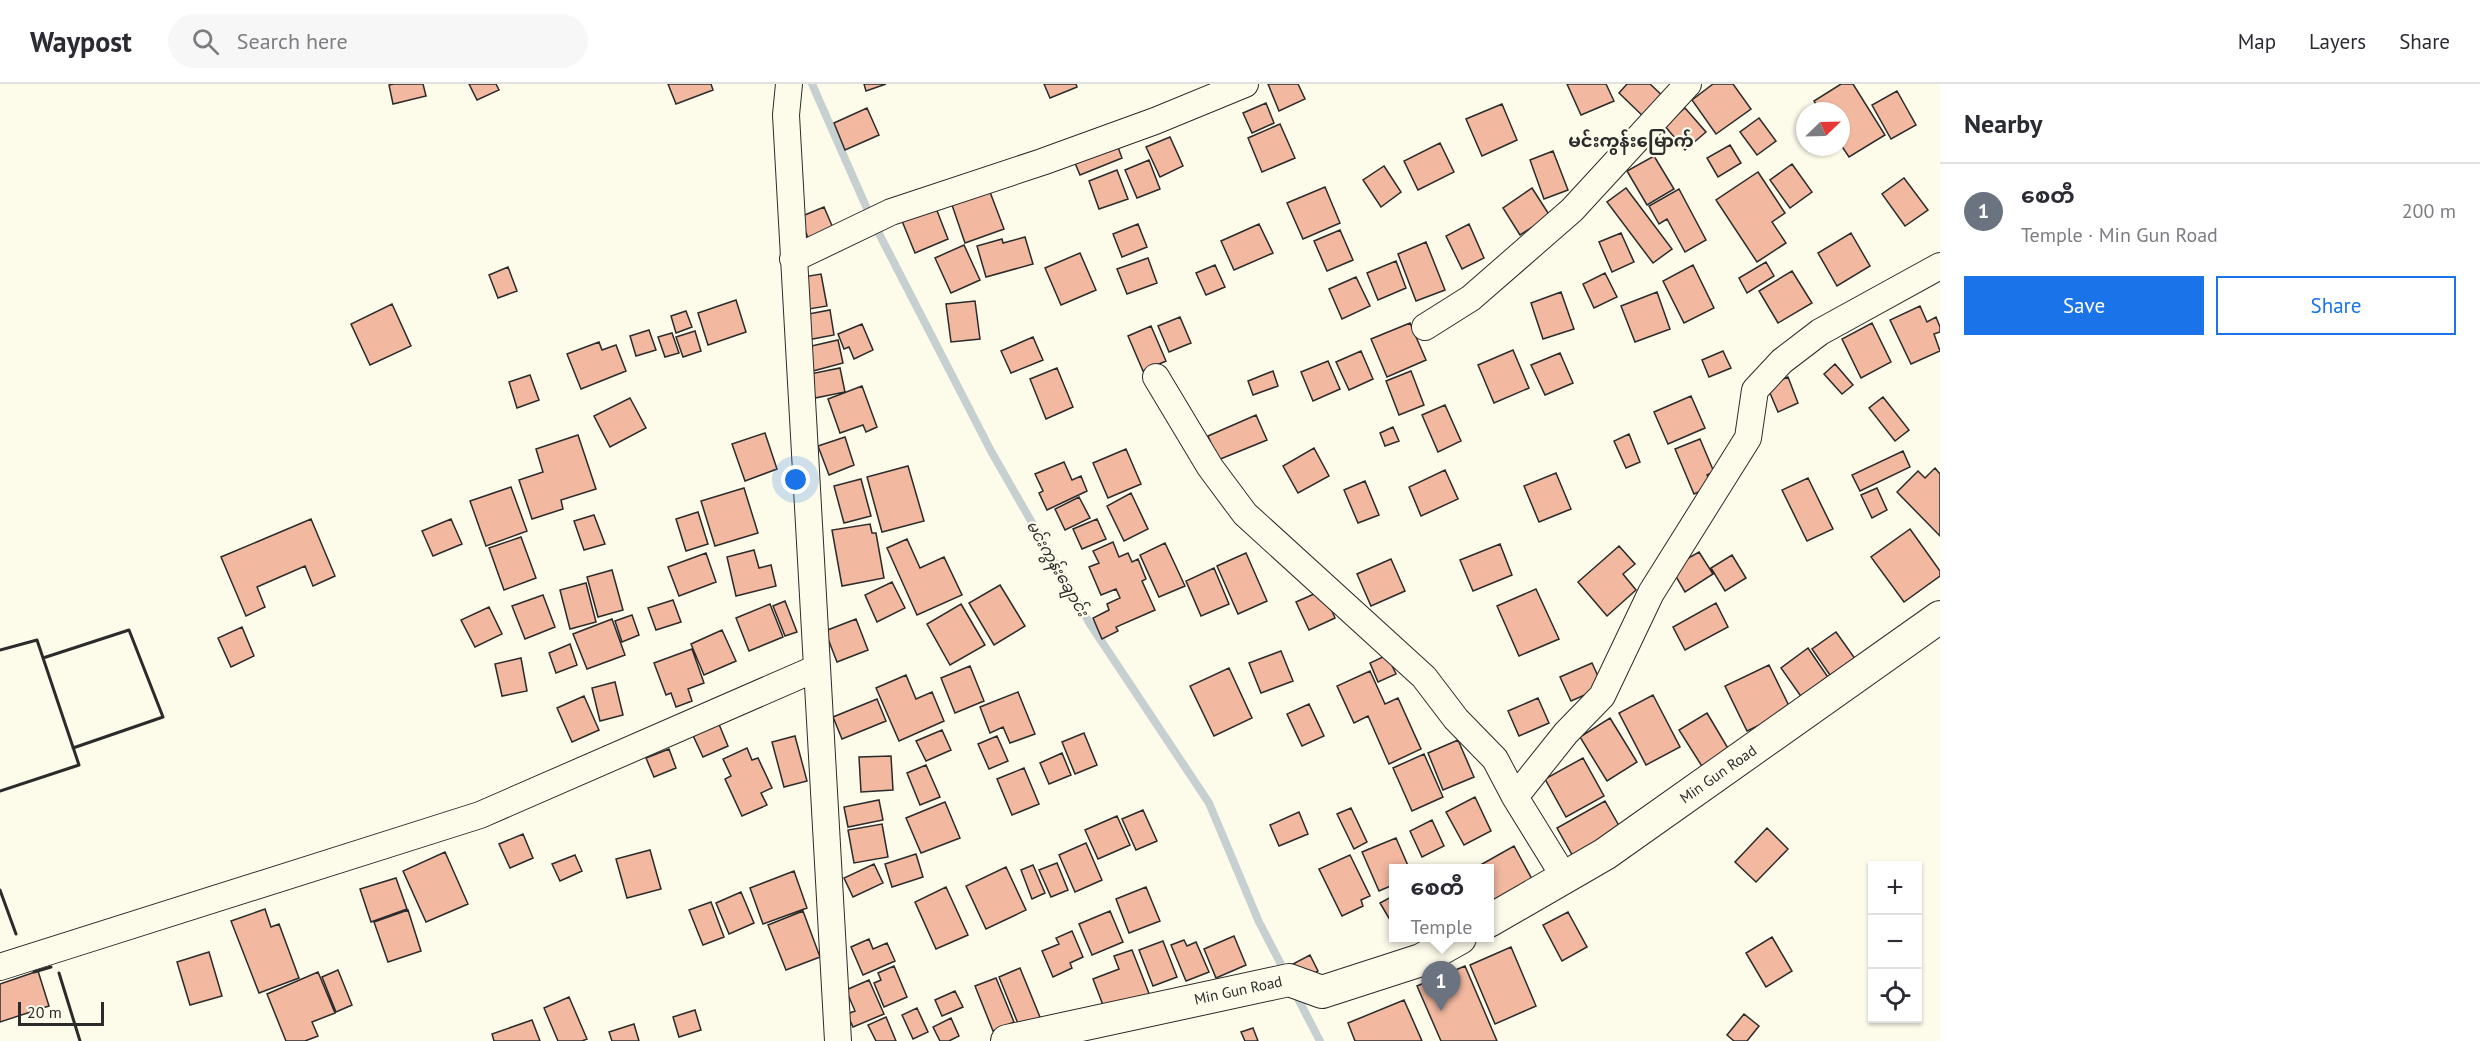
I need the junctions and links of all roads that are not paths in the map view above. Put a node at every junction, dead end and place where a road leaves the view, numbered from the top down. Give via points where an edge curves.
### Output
1 (789, 84) edge
2 (1245, 84) edge
3 (1688, 84) edge
4 (793, 259) junction
5 (1940, 266) edge
6 (1425, 327) dead end
7 (1156, 377) dead end
8 (1940, 617) edge
9 (817, 668) junction
10 (1515, 797) junction
11 (1565, 878) junction
12 (1494, 918) edge
13 (1453, 942) edge
14 (0, 968) edge
15 (838, 1041) edge
16 (1007, 1041) edge

1 - 4 street via 786,115
2 - 4 street via 1042,162 891,212
3 - 6 street via 1572,210 1471,298
4 - 9 street
5 - 10 street via 1820,332 1782,361 1755,390 1748,438 1650,593 1602,696 1566,733
7 - 10 street via 1210,467 1245,514 1424,677 1456,719 1495,759
8 - 11 street, Min Gun Road via 1605,854
9 - 14 street via 480,814
9 - 15 street
10 - 11 street
11 - 12 street, Min Gun Road
13 - 16 street, Min Gun Road via 1421,960 1322,992 1289,980

